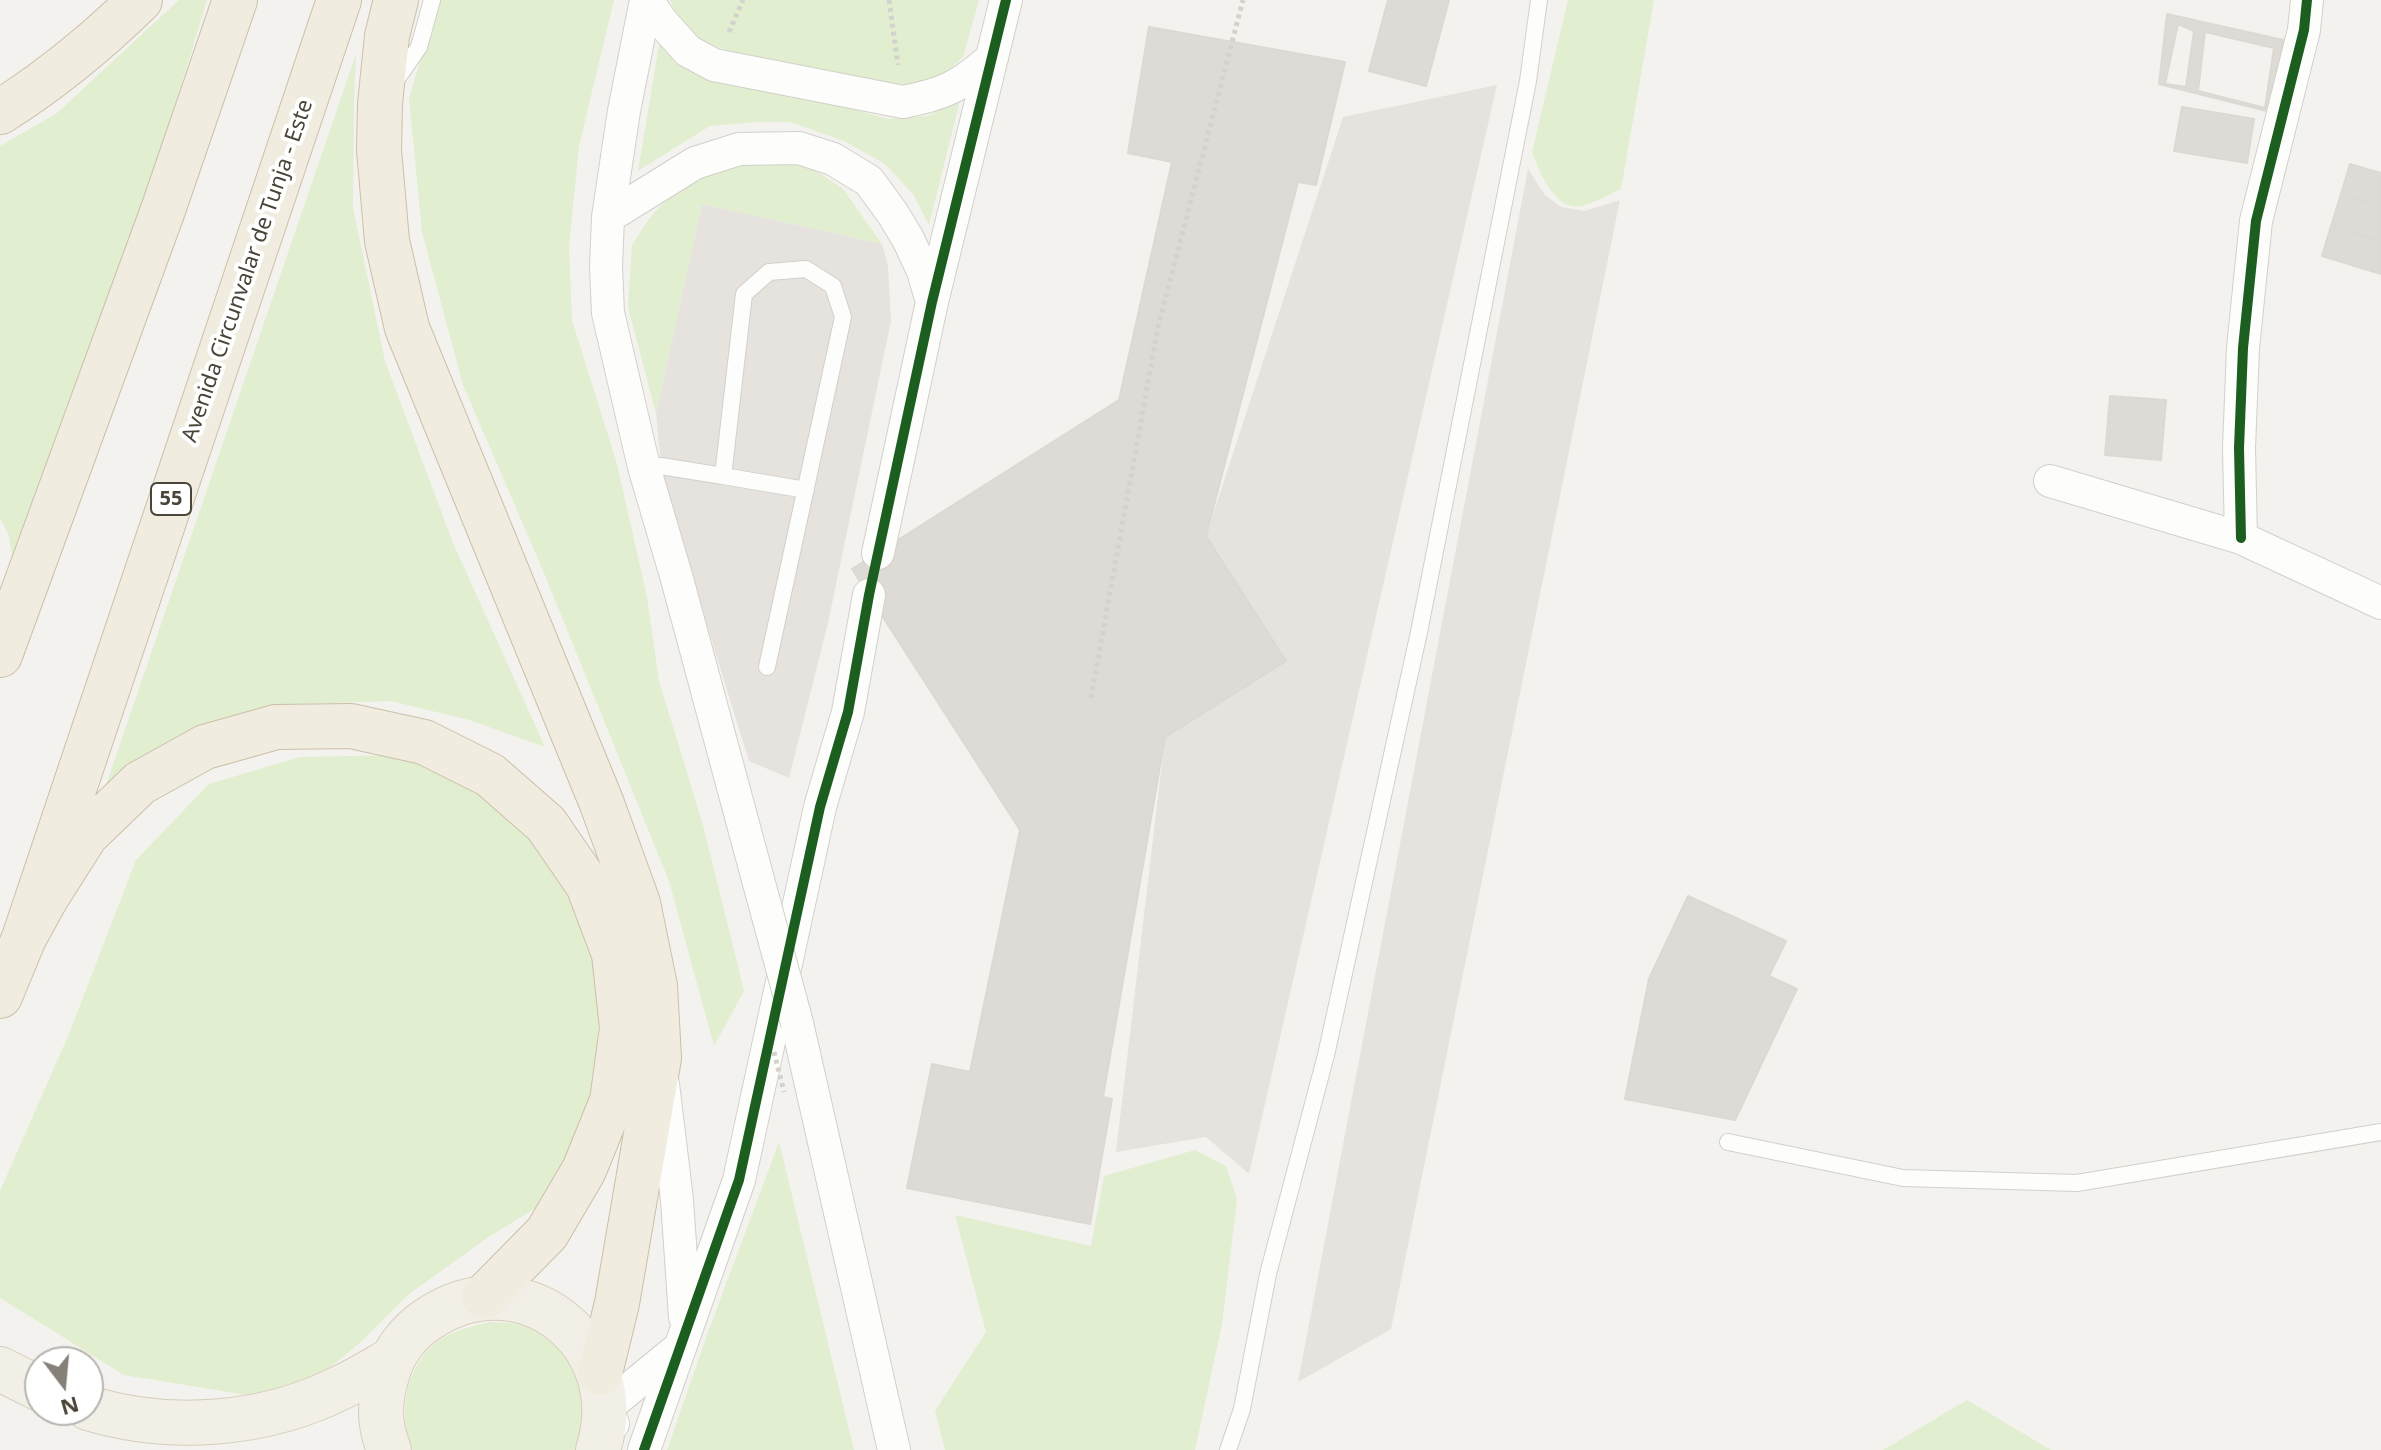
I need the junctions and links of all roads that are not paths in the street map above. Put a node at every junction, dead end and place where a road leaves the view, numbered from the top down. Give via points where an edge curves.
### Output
1 (140, 0) edge
2 (235, 0) edge
3 (339, 0) edge
4 (396, 0) edge
5 (432, 0) edge
6 (646, 0) edge
7 (1006, 0) edge
8 (1539, 0) edge
9 (2307, 0) edge
10 (992, 58) junction
11 (380, 104) junction
12 (0, 112) edge
13 (608, 217) junction
14 (932, 302) junction
15 (644, 467) junction
16 (723, 476) junction
17 (2050, 481) dead end
18 (806, 490) junction
19 (2241, 538) junction
20 (878, 553) dead end
21 (869, 595) dead end
22 (2381, 603) edge
23 (0, 655) edge
24 (767, 667) dead end
25 (24, 938) junction
26 (0, 996) edge
27 (659, 1058) junction
28 (2381, 1132) edge
29 (1728, 1142) dead end
30 (484, 1297) junction
31 (683, 1338) junction
32 (391, 1360) junction
33 (0, 1369) edge
34 (24, 1381) edge
35 (601, 1410) edge
36 (104, 1412) edge
37 (104, 1424) edge
38 (150, 1450) edge
39 (389, 1450) edge
40 (625, 1450) edge
41 (644, 1450) edge
42 (894, 1450) edge
43 (1228, 1450) edge

1 - 12 highway via 102,37
2 - 23 highway
3 - 25 highway, Avenida Circunvalar de Tunja - Este / 55
4 - 11 highway
5 - 11 lane via 419,47
6 - 10 street via 688,51 714,65 903,102 963,83
6 - 13 street
7 - 10 street
8 - 43 lane via 1528,81 1419,632 1326,1055
9 - 19 street via 2256,221 2243,348
10 - 14 street
11 - 27 highway via 387,241 407,328 638,903 655,986
13 - 14 street via 695,163 739,149 799,148 833,159 869,181 908,239
13 - 15 street via 608,313
14 - 20 street
15 - 16 lane
15 - 42 street, bridge via 797,1023
16 - 18 lane
16 - 18 lane via 744,294 769,272 806,269 833,286 843,317
17 - 19 street
18 - 24 lane
19 - 22 street
21 - 31 street via 848,712 820,807 739,1180
25 - 26 highway, Avenida Circunvalar de Tunja - Este / 55
25 - 30 highway via 86,835 140,783 205,747 276,727 351,726 424,742 490,775 546,824 588,885 614,954 622,1028 612,1101 584,1170 547,1233
27 - 31 street via 670,1129
27 - 35 highway
28 - 29 lane via 2077,1183 1903,1178
30 - 32 main road via 435,1314 414,1329
30 - 35 main road via 521,1300 554,1315 582,1340
31 - 35 street
31 - 41 street
32 - 36 main road via 340,1389 285,1409 228,1421 170,1423
32 - 39 main road via 381,1396 382,1432
33 - 34 main road
35 - 40 street
37 - 38 main road

